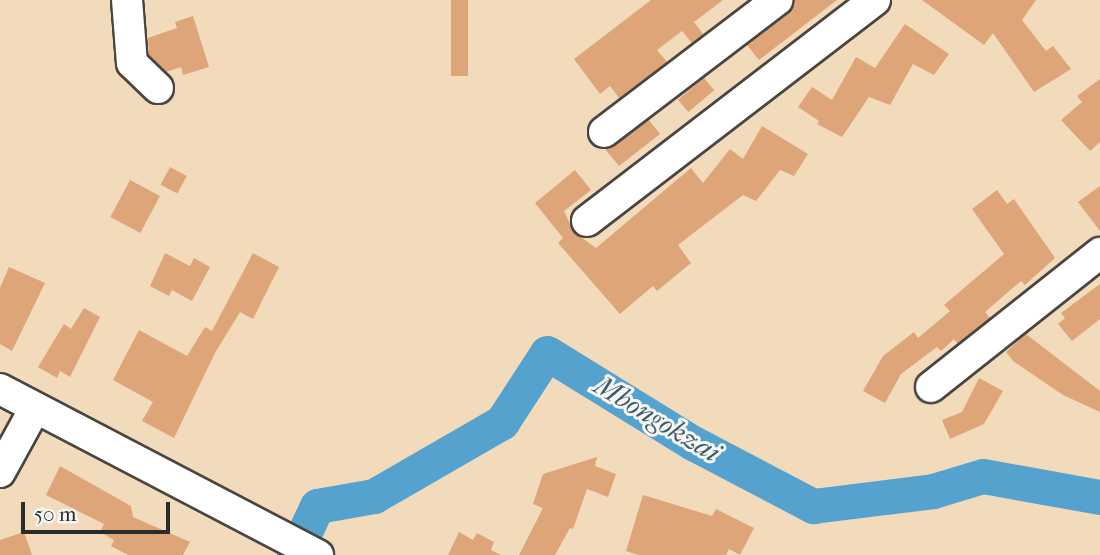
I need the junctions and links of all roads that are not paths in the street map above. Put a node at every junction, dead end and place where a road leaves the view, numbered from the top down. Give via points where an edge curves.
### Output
1 (127, 0) edge
2 (777, 0) edge
3 (876, 0) edge
4 (158, 88) dead end
5 (604, 132) dead end
6 (587, 221) dead end
7 (1100, 253) edge
8 (931, 387) dead end
9 (0, 389) edge
10 (35, 408) junction
11 (0, 472) edge
12 (315, 553) edge

1 - 4 street via 132,63
2 - 5 street
3 - 6 street
7 - 8 street
9 - 10 street
10 - 11 street
10 - 12 street

